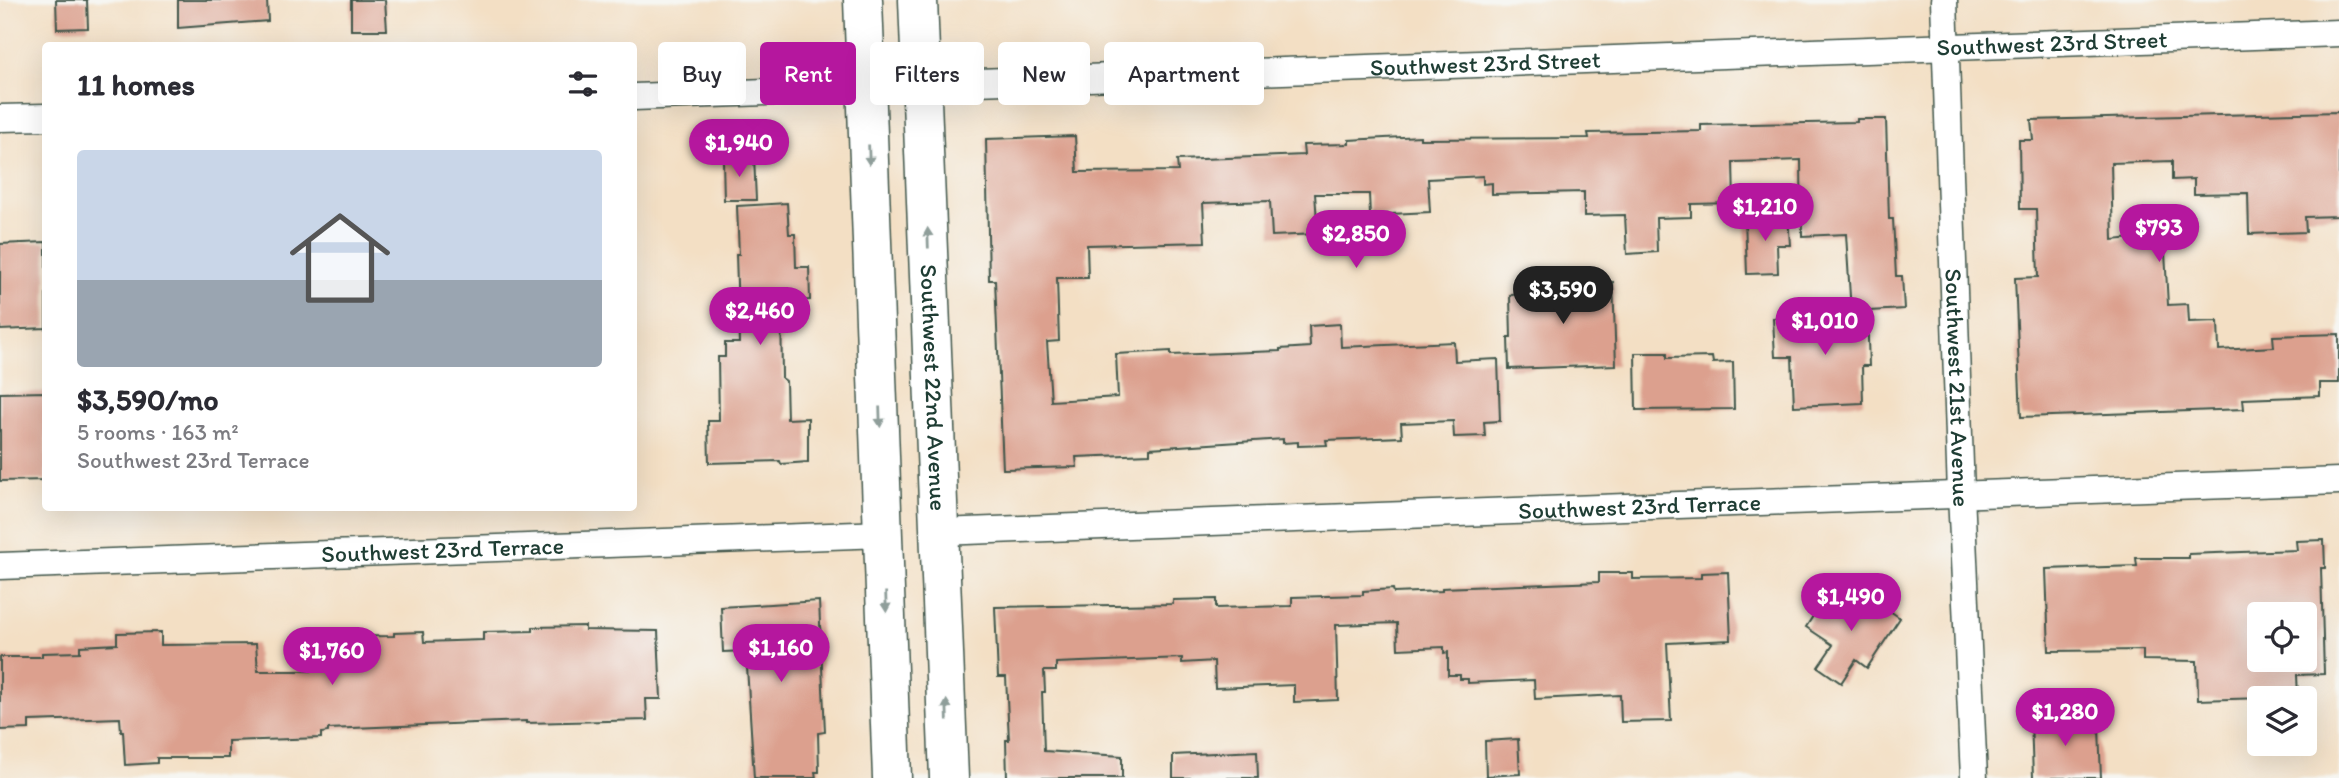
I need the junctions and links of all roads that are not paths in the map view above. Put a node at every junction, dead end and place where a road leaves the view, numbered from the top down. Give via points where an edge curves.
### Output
1 (863, 0) edge
2 (918, 0) edge
3 (1944, 0) edge
4 (2339, 33) edge
5 (920, 42) edge
6 (1945, 47) junction
7 (984, 82) edge
8 (866, 87) junction
9 (870, 87) edge
10 (637, 97) edge
11 (922, 105) edge
12 (42, 117) edge
13 (0, 118) edge
14 (2339, 481) edge
15 (1961, 494) junction
16 (940, 532) junction
17 (884, 534) junction
18 (0, 566) edge
19 (892, 778) edge
20 (949, 778) edge
21 (1974, 778) edge

1 - 8 main road
2 - 5 main road, Southwest 22nd Avenue
3 - 6 street, Southwest 21st Avenue
4 - 6 street, Southwest 23rd Street
6 - 7 street, Southwest 23rd Street
6 - 15 street, Southwest 21st Avenue
8 - 9 street, Southwest 23rd Street
8 - 10 street, Southwest 23rd Street
8 -> 17 main road
16 -> 11 main road, Southwest 22nd Avenue
12 - 13 street
14 - 15 street, Southwest 23rd Terrace
15 - 16 street, Southwest 23rd Terrace
15 - 21 street, Southwest 21st Avenue
16 - 17 main road
20 -> 16 main road, Southwest 22nd Avenue
17 - 18 street, Southwest 23rd Terrace
17 -> 19 main road

